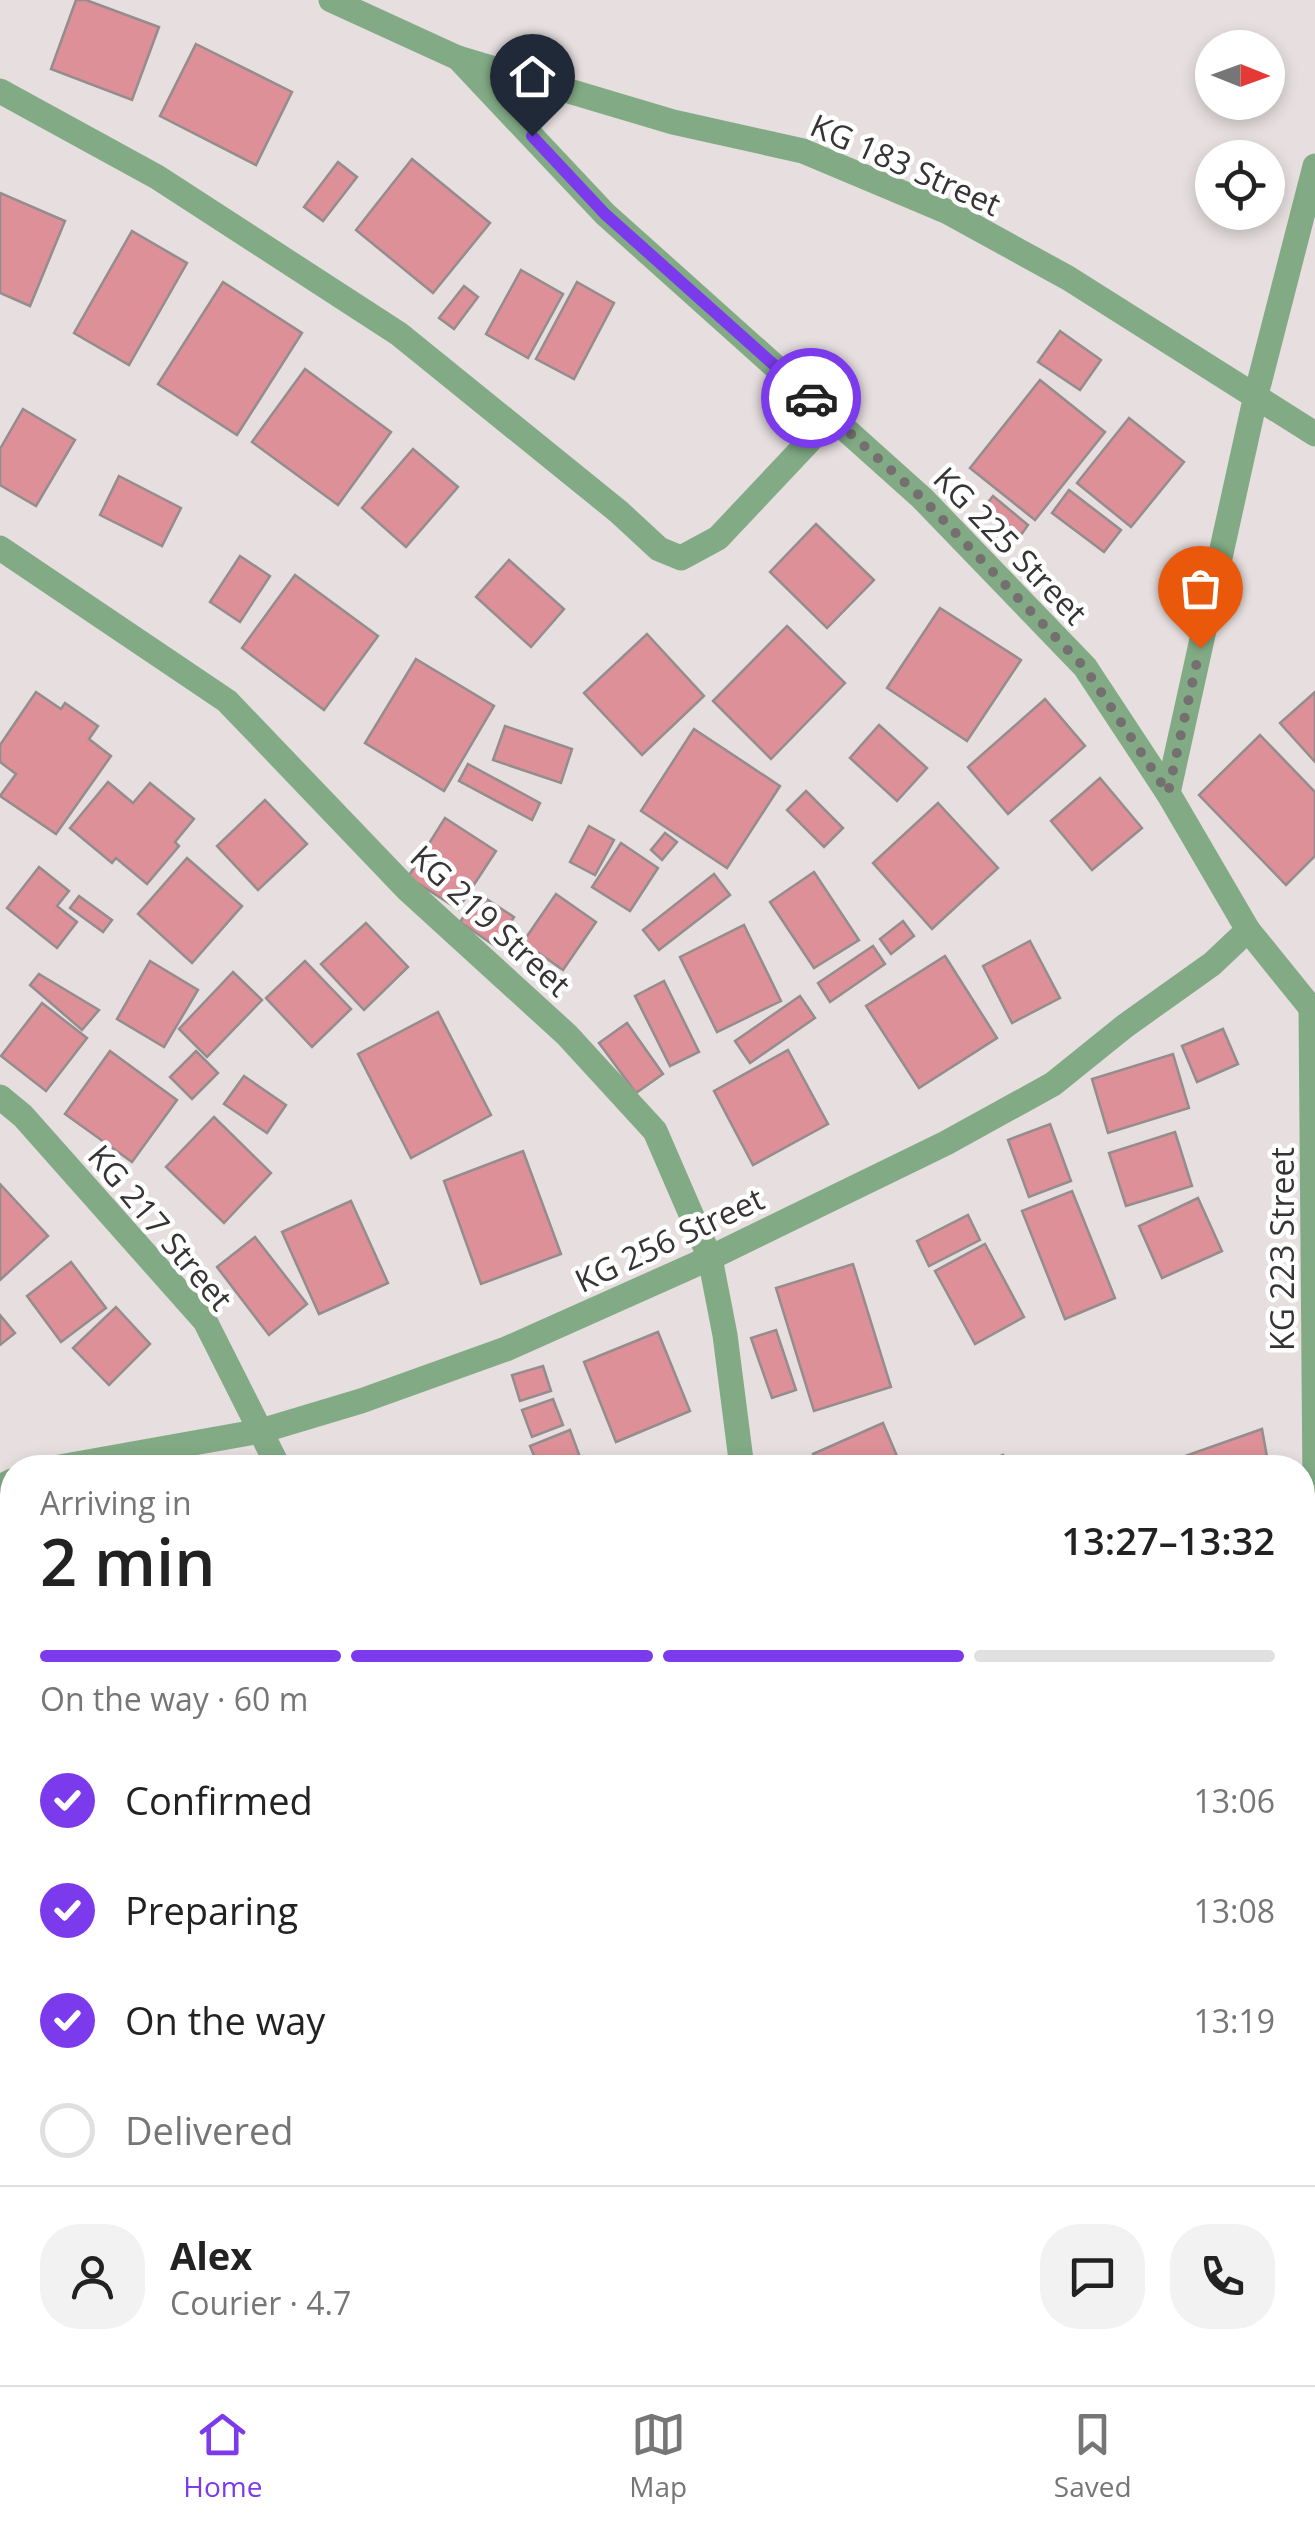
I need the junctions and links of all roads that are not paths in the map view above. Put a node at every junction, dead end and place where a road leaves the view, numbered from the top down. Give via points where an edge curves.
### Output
1 (331, 0) edge
2 (458, 58) junction
3 (0, 91) edge
4 (1315, 166) edge
5 (1256, 394) junction
6 (832, 417) junction
7 (1315, 434) edge
8 (0, 548) edge
9 (1168, 793) junction
10 (1248, 930) junction
11 (1313, 1011) edge
12 (0, 1097) edge
13 (710, 1258) junction
14 (261, 1431) junction
15 (127, 1455) edge
16 (273, 1455) edge
17 (740, 1455) edge
18 (1315, 1455) edge

1 - 2 street, KG 183 Street
2 - 5 street, KG 183 Street via 673,122 804,150 948,212
2 - 6 street, KG 225 Street via 605,214
3 - 6 street via 157,177 399,334 659,549 681,558 718,538
4 - 5 street
5 - 7 street, KG 183 Street
5 - 9 street
6 - 9 street, KG 225 Street via 922,498 1085,668
8 - 13 street, KG 219 Street via 228,701 408,890 567,1036 655,1131
9 - 10 street, KG 225 Street
10 - 11 street, KG 225 Street
10 - 13 street, KG 256 Street via 1053,1084
11 - 18 street, KG 223 Street
12 - 14 street, KG 217 Street via 204,1321
13 - 14 street, KG 256 Street via 506,1350
13 - 17 street, KG 219 Street
14 - 15 street, KG 256 Street
14 - 16 street, KG 217 Street

